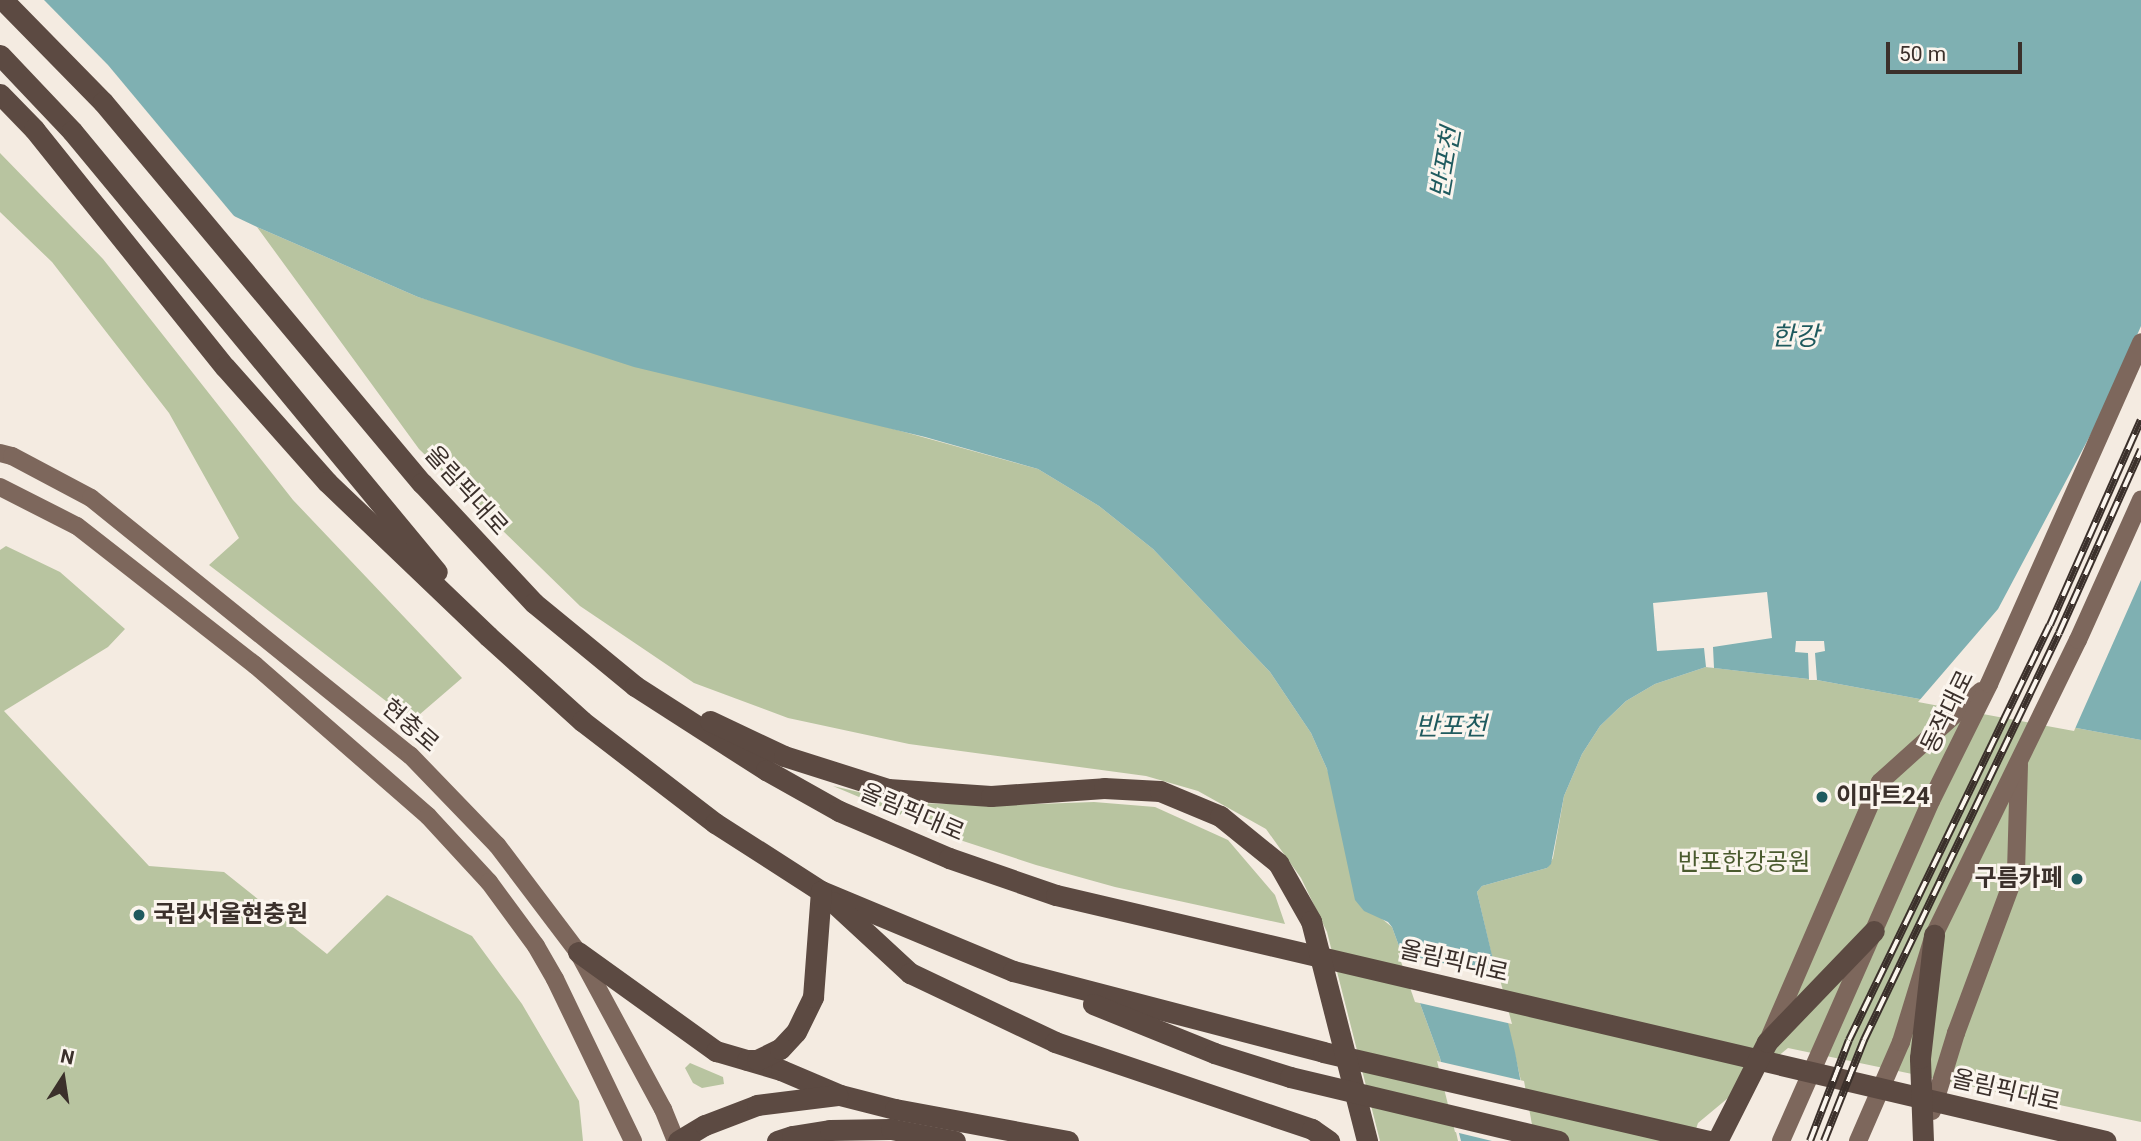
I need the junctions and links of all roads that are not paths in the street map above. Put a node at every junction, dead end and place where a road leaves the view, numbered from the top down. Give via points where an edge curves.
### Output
1 (3, 0) edge
2 (0, 55) edge
3 (0, 94) edge
4 (2141, 342) edge
5 (0, 453) edge
6 (0, 487) edge
7 (2141, 500) edge
8 (488, 636) junction
9 (1989, 684) junction
10 (635, 686) junction
11 (2020, 760) junction
12 (821, 891) junction
13 (1874, 931) junction
14 (1934, 935) junction
15 (578, 952) junction
16 (1013, 971) junction
17 (1767, 1042) junction
18 (744, 1061) junction
19 (840, 1094) junction
20 (948, 1140) edge
21 (1923, 1140) edge
22 (633, 1141) edge
23 (677, 1141) edge
24 (778, 1141) edge
25 (1068, 1141) edge
26 (1329, 1141) edge
27 (1367, 1141) edge
28 (1558, 1141) edge
29 (1709, 1141) edge
30 (1717, 1141) edge
31 (1781, 1141) edge
32 (1858, 1141) edge
33 (2106, 1141) edge

1 - 10 highway, 올림픽대로 via 103,102 422,483 534,603
2 - 8 highway via 72,131
3 - 8 highway via 34,129 225,367 327,482
4 - 9 main road, 동작대로
5 - 15 main road, 현충로 via 91,498 410,755 498,845
6 - 22 main road via 78,526 255,665 428,816 489,882 536,946
7 - 11 main road
8 - 12 highway via 582,721 715,823
9 - 13 main road, 동작대로
9 - 17 main road via 1880,782
10 - 27 highway via 784,756 888,789 991,796 1104,788 1160,791 1220,816 1278,863 1311,921
10 - 33 highway, 올림픽대로 via 839,811 948,858 1056,895
11 - 14 main road
11 - 21 main road via 2016,873 1956,1033
12 - 16 highway
12 - 18 highway via 813,997 796,1032 780,1049
12 - 26 highway via 910,974 1055,1042 1312,1129
13 - 17 highway
13 - 31 main road, 동작대로
14 - 21 highway via 1920,1058
14 - 32 main road via 1900,1042
15 - 18 highway via 706,1044
15 - 23 main road, 현충로
16 - 28 highway via 1214,1053 1332,1088
16 - 29 highway via 1323,1052
17 - 30 highway
18 - 19 highway via 781,1070
19 - 23 highway via 757,1105
19 - 25 highway
20 - 24 highway via 891,1129 830,1130

